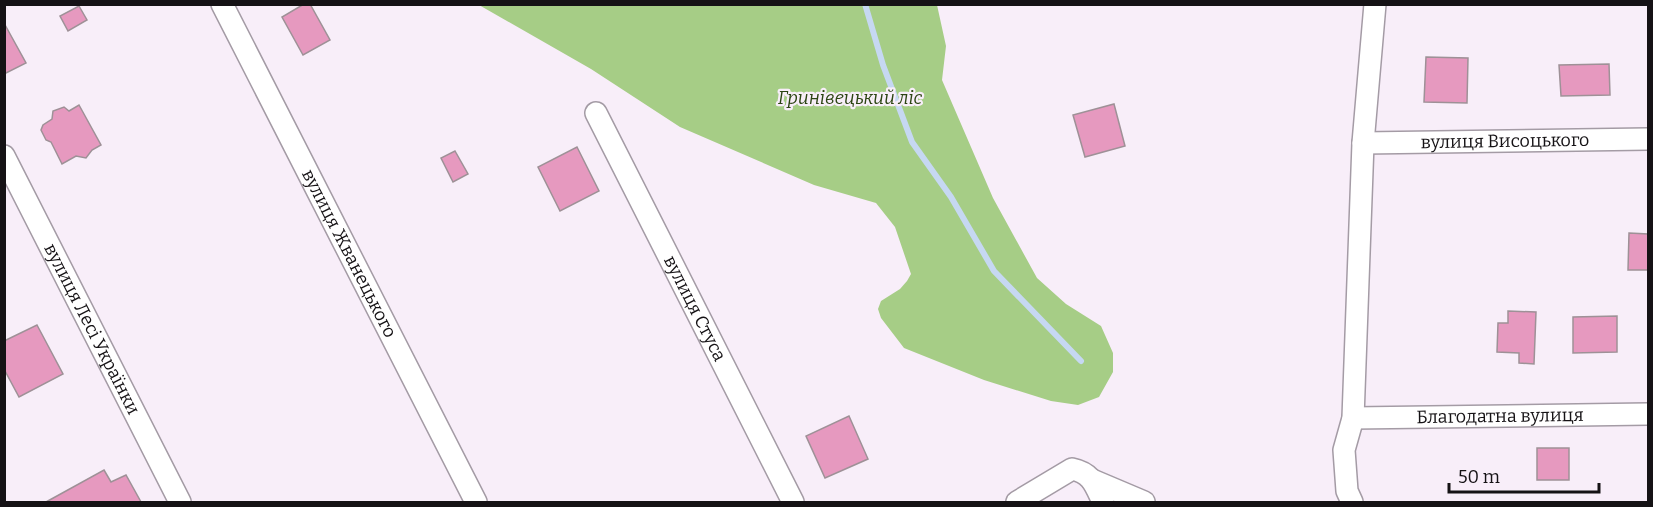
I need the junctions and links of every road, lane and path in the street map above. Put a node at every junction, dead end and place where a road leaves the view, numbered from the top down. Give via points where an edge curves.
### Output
1 (222, 4) edge
2 (1375, 4) edge
3 (596, 113) dead end
4 (1648, 139) edge
5 (1363, 143) junction
6 (4, 156) edge
7 (1648, 414) edge
8 (1353, 418) junction
9 (1088, 475) junction
10 (180, 502) edge
11 (476, 502) edge
12 (793, 502) edge
13 (1017, 502) edge
14 (1103, 502) edge
15 (1144, 502) edge
16 (1352, 502) edge

1 - 11 street, вулиця Жванецького
2 - 5 street
3 - 12 street, вулиця Стуса
4 - 5 street, вулиця Висоцького
5 - 8 street
6 - 10 street, вулиця Лесі Українки
7 - 8 street, Благодатна вулиця
8 - 16 street via 1344,450 1347,490
9 - 13 street via 1072,469
9 - 14 street
9 - 15 street

